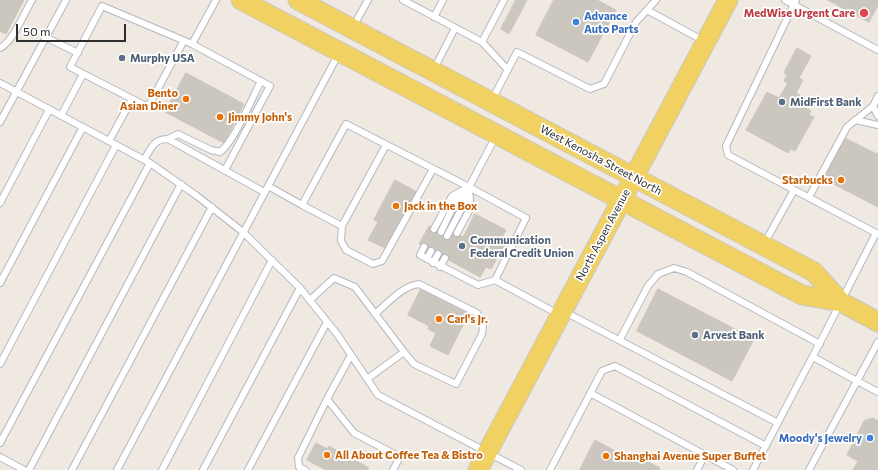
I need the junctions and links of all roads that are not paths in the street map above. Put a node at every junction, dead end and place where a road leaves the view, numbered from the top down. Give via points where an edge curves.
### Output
1 (32, 0) edge
2 (66, 0) edge
3 (216, 0) edge
4 (241, 0) edge
5 (298, 0) edge
6 (368, 0) edge
7 (403, 0) edge
8 (443, 0) edge
9 (504, 0) edge
10 (656, 0) edge
11 (728, 0) edge
12 (785, 0) edge
13 (795, 3) edge
14 (648, 10) junction
15 (434, 17) junction
16 (352, 28) junction
17 (455, 28) junction
18 (46, 37) junction
19 (184, 42) junction
20 (482, 42) junction
21 (705, 42) junction
22 (192, 44) junction
23 (0, 48) edge
24 (878, 50) edge
25 (339, 52) junction
26 (78, 53) junction
27 (508, 70) junction
28 (433, 71) junction
29 (83, 74) junction
30 (261, 81) junction
31 (0, 83) edge
32 (16, 92) junction
33 (878, 96) edge
34 (132, 99) junction
35 (491, 102) junction
36 (873, 106) junction
37 (49, 110) junction
38 (61, 116) junction
39 (878, 116) edge
40 (855, 120) junction
41 (0, 122) edge
42 (878, 125) edge
43 (83, 127) junction
44 (496, 135) junction
45 (168, 139) junction
46 (109, 141) junction
47 (116, 145) junction
48 (386, 145) junction
49 (147, 162) junction
50 (433, 169) junction
51 (225, 170) junction
52 (634, 178) junction
53 (181, 184) junction
54 (469, 187) junction
55 (266, 189) junction
56 (794, 190) junction
57 (809, 198) junction
58 (622, 201) junction
59 (0, 203) edge
60 (302, 205) junction
61 (212, 207) junction
62 (342, 226) junction
63 (434, 229) dead end
64 (243, 232) junction
65 (441, 232) dead end
66 (457, 233) dead end
67 (877, 234) edge
68 (447, 236) dead end
69 (763, 245) junction
70 (424, 248) dead end
71 (431, 251) dead end
72 (438, 254) dead end
73 (445, 258) dead end
74 (427, 259) junction
75 (272, 260) junction
76 (433, 263) junction
77 (440, 267) junction
78 (495, 280) junction
79 (0, 283) edge
80 (300, 288) junction
81 (310, 300) junction
82 (841, 302) junction
83 (562, 313) junction
84 (375, 314) junction
85 (328, 322) junction
86 (878, 322) edge
87 (620, 340) junction
88 (878, 342) edge
89 (820, 344) junction
90 (404, 352) junction
91 (351, 355) junction
92 (812, 357) junction
93 (0, 364) edge
94 (367, 379) junction
95 (857, 381) junction
96 (878, 392) edge
97 (590, 393) junction
98 (327, 399) junction
99 (778, 423) junction
100 (0, 443) edge
101 (766, 446) junction
102 (488, 452) junction
103 (705, 455) junction
104 (0, 457) edge
105 (24, 470) edge
106 (29, 470) edge
107 (72, 470) edge
108 (117, 470) edge
109 (162, 470) edge
110 (203, 470) edge
111 (248, 470) edge
112 (305, 470) edge
113 (393, 470) edge
114 (478, 470) edge
115 (521, 470) edge
116 (550, 470) edge
117 (697, 470) edge
118 (733, 470) edge
119 (753, 470) edge
120 (809, 470) edge

1 - 23 lane via 5,46
2 - 18 lane
3 - 22 lane
4 - 25 main road, West Kenosha Street North
5 - 16 main road, West Kenosha Street North
6 - 16 lane
7 - 15 lane
8 - 15 lane
9 - 20 lane
10 - 14 lane
11 - 21 main road, North Aspen Avenue
12 - 13 lane
13 - 24 lane
13 - 56 lane via 726,146 728,155
14 - 21 lane
14 - 27 lane via 636,22 604,84 590,89 517,52
15 - 17 lane
16 - 25 main road
16 - 28 main road, West Kenosha Street North
17 - 20 lane
17 - 28 lane
18 - 26 lane
18 - 32 lane
19 - 22 lane
19 - 26 lane via 102,6
19 - 34 lane via 148,107
20 - 27 lane
21 - 52 main road, North Aspen Avenue
22 - 30 lane
25 - 44 main road, West Kenosha Street North
25 - 55 lane
26 - 29 lane via 70,68
27 - 35 lane
28 - 35 main road, West Kenosha Street North
29 - 34 lane
29 - 38 lane
30 - 45 lane via 226,148 220,152 178,134
30 - 51 lane via 270,86
31 - 32 lane
32 - 37 lane
32 - 41 lane
33 - 36 lane
34 - 46 lane
35 - 52 main road, West Kenosha Street North
36 - 39 lane
36 - 40 lane
37 - 38 lane
37 - 59 lane
38 - 43 lane
40 - 42 lane
40 - 57 lane via 847,127
43 - 46 lane
43 - 79 lane
44 - 54 lane
44 - 58 main road, West Kenosha Street North
45 - 49 lane via 155,142
45 - 51 lane
46 - 47 lane
47 - 49 lane
47 - 93 lane
48 - 50 lane
48 - 60 lane via 346,124
48 - 62 lane
49 - 53 lane
49 - 100 lane
50 - 54 lane
50 - 62 lane via 382,261 373,264 346,250 341,241
51 - 55 lane
52 - 58 main road, North Aspen Avenue
52 - 69 main road, West Kenosha Street North
53 - 61 lane
53 - 106 lane
54 - 63 lane via 452,196
54 - 65 lane via 456,201
54 - 66 lane via 470,207
54 - 68 lane via 463,206
54 - 78 lane via 526,218
55 - 60 lane
55 - 64 lane
56 - 57 lane
56 - 69 lane
57 - 67 lane
58 - 82 main road, West Kenosha Street North via 802,295
58 - 83 main road, North Aspen Avenue
60 - 62 lane
61 - 64 lane
61 - 107 lane
64 - 75 lane
64 - 108 lane
67 - 82 lane
69 - 82 main road, West Kenosha Street North via 814,272
70 - 74 lane via 420,255
71 - 74 lane
72 - 76 lane
73 - 77 lane
74 - 76 lane
75 - 80 lane
75 - 109 lane
76 - 77 lane
77 - 78 lane via 478,285
78 - 83 lane
80 - 81 lane
80 - 110 lane
81 - 84 lane via 334,278 356,287
81 - 85 lane
82 - 86 main road, West Kenosha Street North
82 - 89 lane
83 - 87 lane
83 - 102 main road, North Aspen Avenue
84 - 90 lane
84 - 90 lane via 406,288 419,284 477,314 483,326 482,334 456,384 414,364
85 - 91 lane
85 - 111 lane
87 - 89 lane via 648,286 658,274 674,268 687,272
87 - 99 lane
88 - 95 lane
89 - 92 lane
90 - 94 lane
91 - 94 lane
91 - 98 lane
92 - 95 lane
92 - 99 lane
94 - 102 lane via 378,395
95 - 96 lane
95 - 120 lane
97 - 101 lane via 602,371 615,366
97 - 103 lane
97 - 116 lane
98 - 112 lane via 298,458 299,467
98 - 113 lane via 354,433 400,457
99 - 101 lane
101 - 119 lane
102 - 114 main road, North Aspen Avenue
102 - 115 lane
103 - 117 lane
103 - 118 lane
104 - 105 lane

